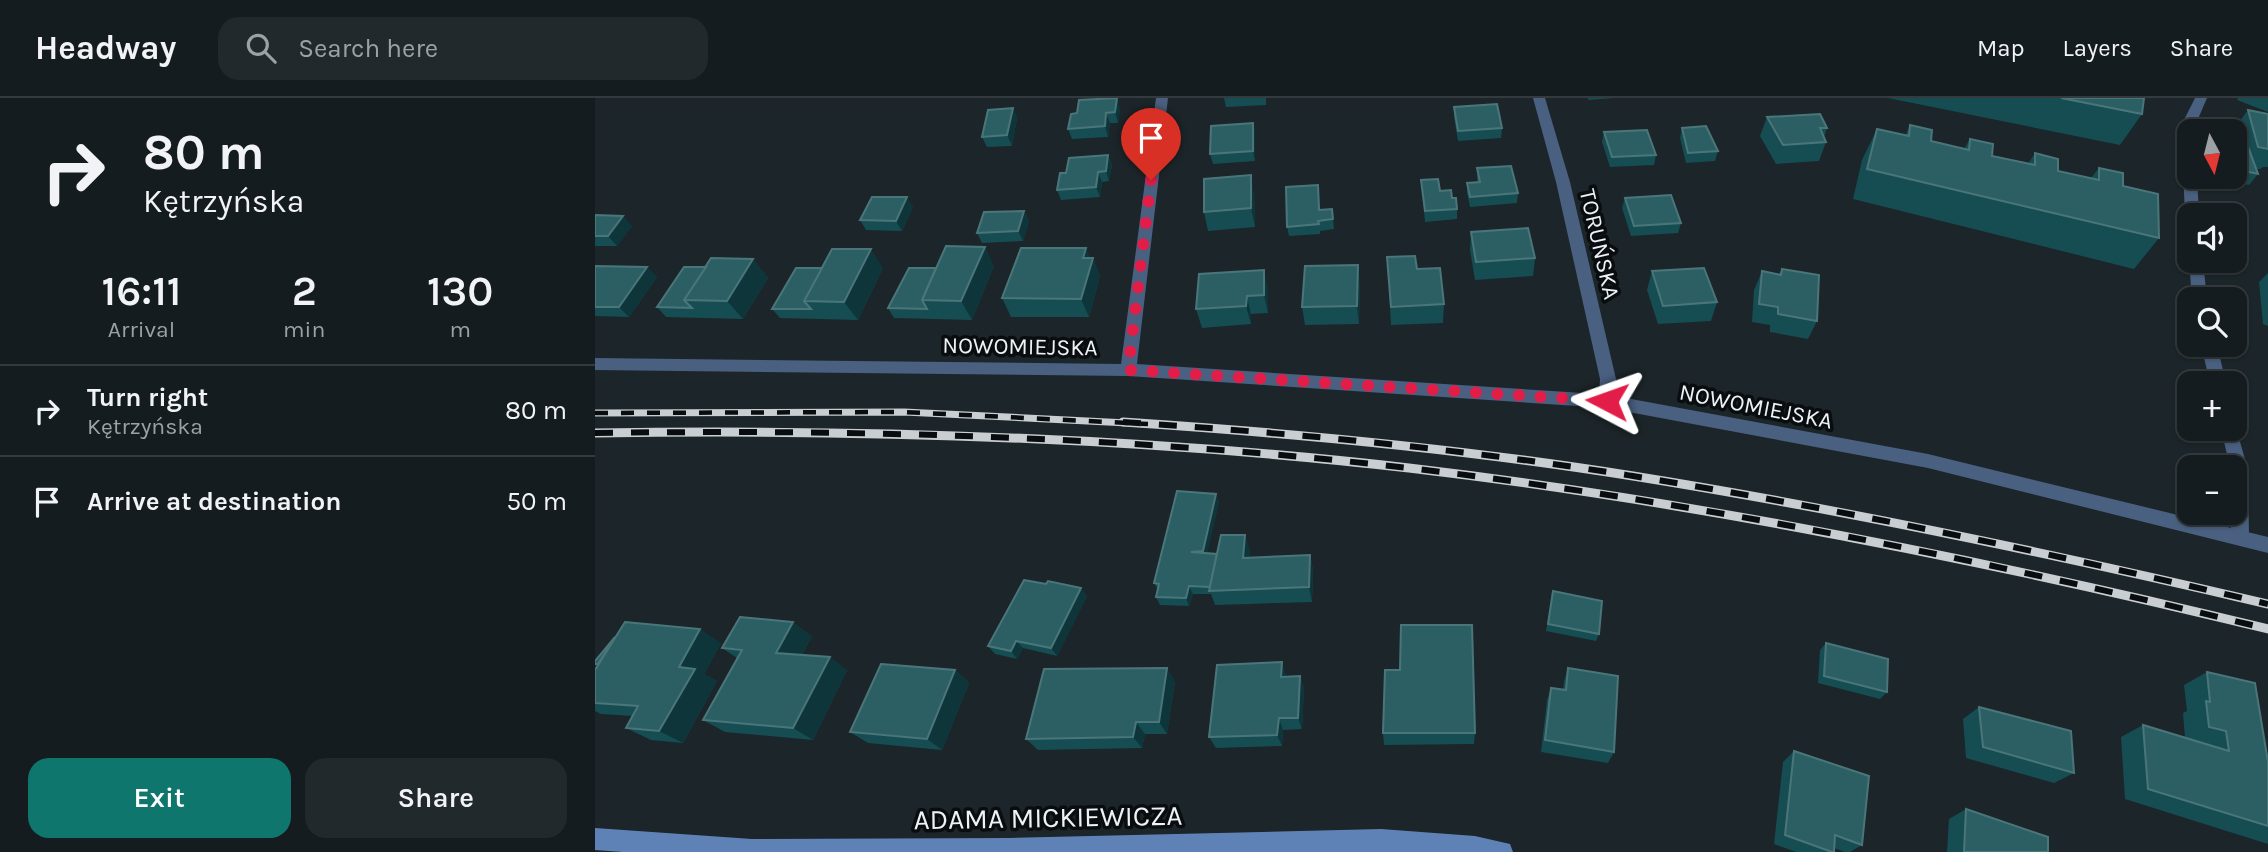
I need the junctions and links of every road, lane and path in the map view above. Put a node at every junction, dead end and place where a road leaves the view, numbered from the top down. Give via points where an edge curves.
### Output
1 (1162, 98) edge
2 (1539, 98) edge
3 (2201, 98) edge
4 (2191, 203) edge
5 (595, 364) edge
6 (1128, 370) junction
7 (1607, 401) junction
8 (2232, 441) edge
9 (2240, 537) junction
10 (2268, 545) edge
11 (595, 839) edge
12 (1502, 852) edge

1 - 6 street
2 - 7 street, TORUŃSKA via 1608,379
3 - 4 street via 2188,126
5 - 6 street, NOWOMIEJSKA
6 - 7 street, NOWOMIEJSKA
7 - 9 street, NOWOMIEJSKA via 1928,461
8 - 9 street via 2239,470
9 - 10 street, NOWOMIEJSKA
11 - 12 street, ADAMA MICKIEWICZA via 752,850 1381,840

